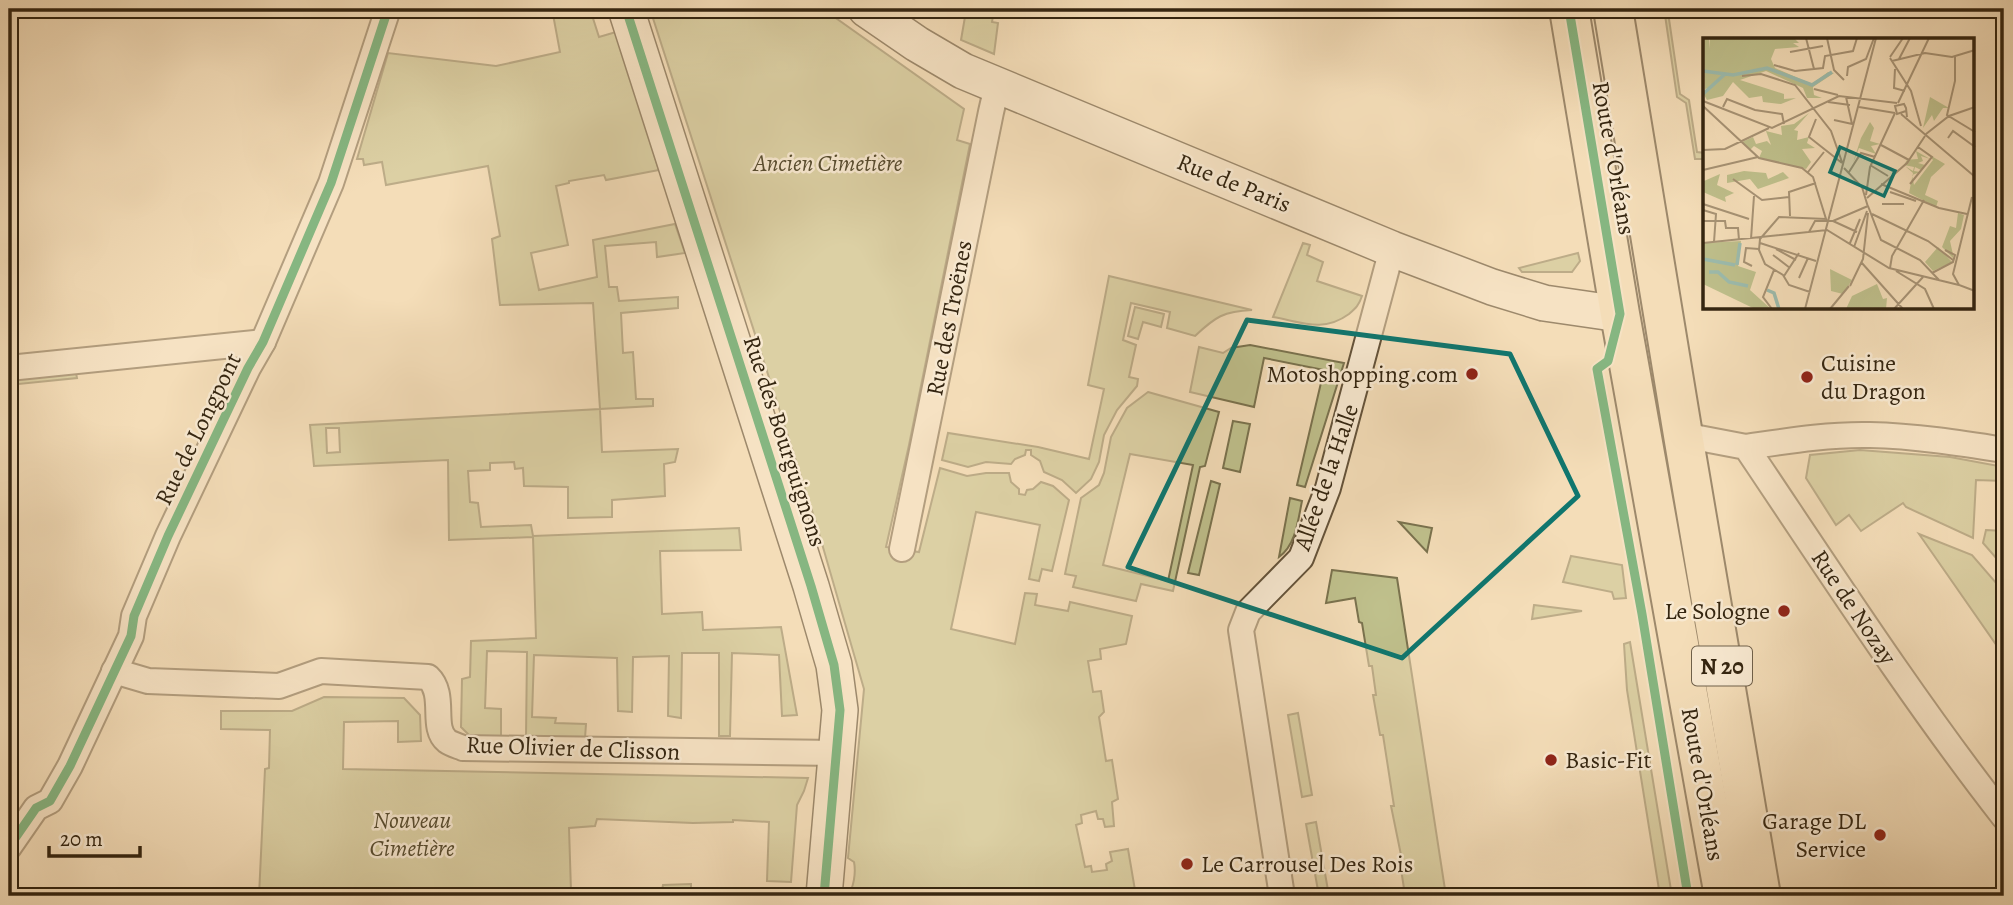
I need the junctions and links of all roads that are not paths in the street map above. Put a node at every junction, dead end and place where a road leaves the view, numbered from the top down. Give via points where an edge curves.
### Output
1 (388, 9) edge
2 (626, 9) edge
3 (866, 9) edge
4 (1569, 9) edge
5 (1614, 9) edge
6 (1000, 88) junction
7 (1392, 248) junction
8 (1620, 314) junction
9 (263, 342) junction
10 (9, 368) edge
11 (1683, 435) junction
12 (1746, 447) junction
13 (2004, 450) edge
14 (902, 549) dead end
15 (114, 671) junction
16 (837, 753) junction
17 (2004, 817) edge
18 (9, 847) edge
19 (824, 896) edge
20 (1282, 896) edge
21 (1724, 896) edge
22 (1762, 896) edge

1 - 9 street, Rue de Longpont via 331,183
2 - 16 street, Rue des Bourguignons via 834,665 840,710
3 - 6 street, Rue de Paris via 952,64
4 - 8 main road, Route d'Orléans / N 20
5 - 11 main road, Route d'Orléans / N 20
6 - 7 street, Rue de Paris
6 - 14 street, Rue des Troënes via 993,99
7 - 8 street, Rue de Paris via 1544,303
7 - 20 street, Allée de la Halle via 1328,488 1301,558 1248,612 1241,630
8 - 21 main road, Route d'Orléans / N 20
9 - 10 street
9 - 15 street, Rue de Longpont via 168,536
11 - 12 street
11 - 22 main road, Route d'Orléans / N 20
12 - 13 street via 1870,435
12 - 17 street, Rue de Nozay via 1887,656
15 - 16 street, Rue Olivier de Clisson via 148,681 279,686 321,671 428,677 439,698 440,732 463,748
15 - 18 street, Rue de Longpont via 71,766 50,801 36,808
16 - 19 street, Rue des Bourguignons

